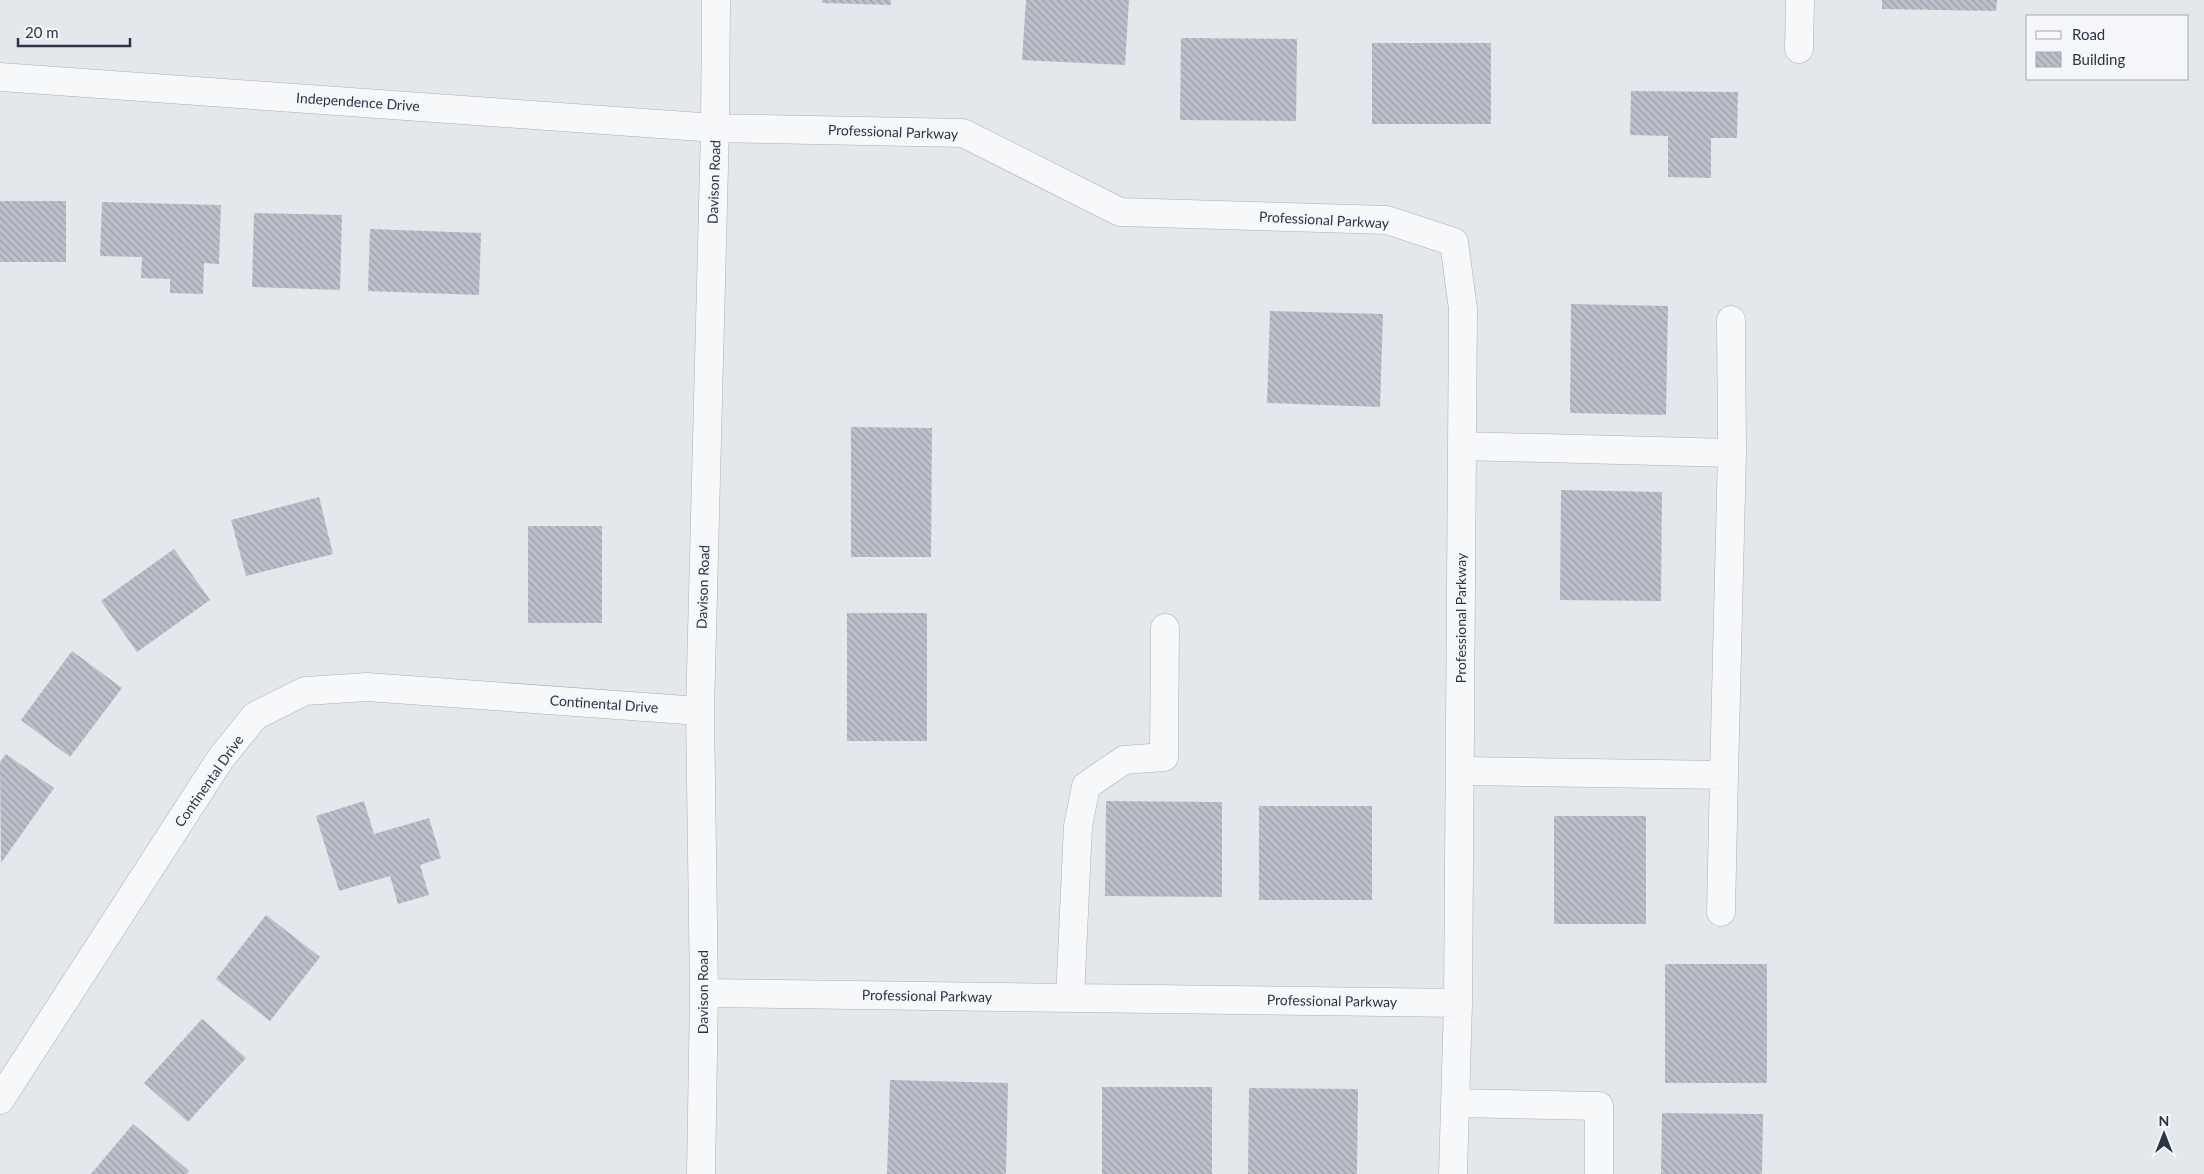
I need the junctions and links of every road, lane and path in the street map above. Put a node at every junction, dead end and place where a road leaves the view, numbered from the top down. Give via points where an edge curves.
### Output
1 (716, 0) edge
2 (1800, 0) edge
3 (1799, 48) dead end
4 (0, 77) edge
5 (715, 128) junction
6 (1731, 320) dead end
7 (1462, 446) junction
8 (1732, 453) junction
9 (1165, 628) dead end
10 (700, 711) junction
11 (1460, 771) junction
12 (1724, 774) junction
13 (1721, 912) dead end
14 (704, 992) junction
15 (1070, 998) junction
16 (1458, 1002) junction
17 (0, 1100) edge
18 (1455, 1103) junction
19 (700, 1174) edge
20 (1453, 1174) edge
21 (1599, 1174) edge

1 - 5 street, Davison Road
2 - 3 street
4 - 5 street, Independence Drive
5 - 7 street, Professional Parkway via 964,132 1120,212 1388,220 1454,242 1463,309
5 - 10 street, Davison Road
6 - 8 street
7 - 8 street
7 - 11 street, Professional Parkway
8 - 12 street
9 - 15 street via 1164,757 1124,760 1086,786 1078,826
10 - 14 street, Davison Road
10 - 17 street, Continental Drive via 367,687 305,691 255,716 221,758
11 - 12 street
11 - 16 street, Professional Parkway
12 - 13 street
14 - 15 street, Professional Parkway
14 - 19 street, Davison Road
15 - 16 street, Professional Parkway
16 - 18 street
18 - 20 street
18 - 21 street via 1600,1106

